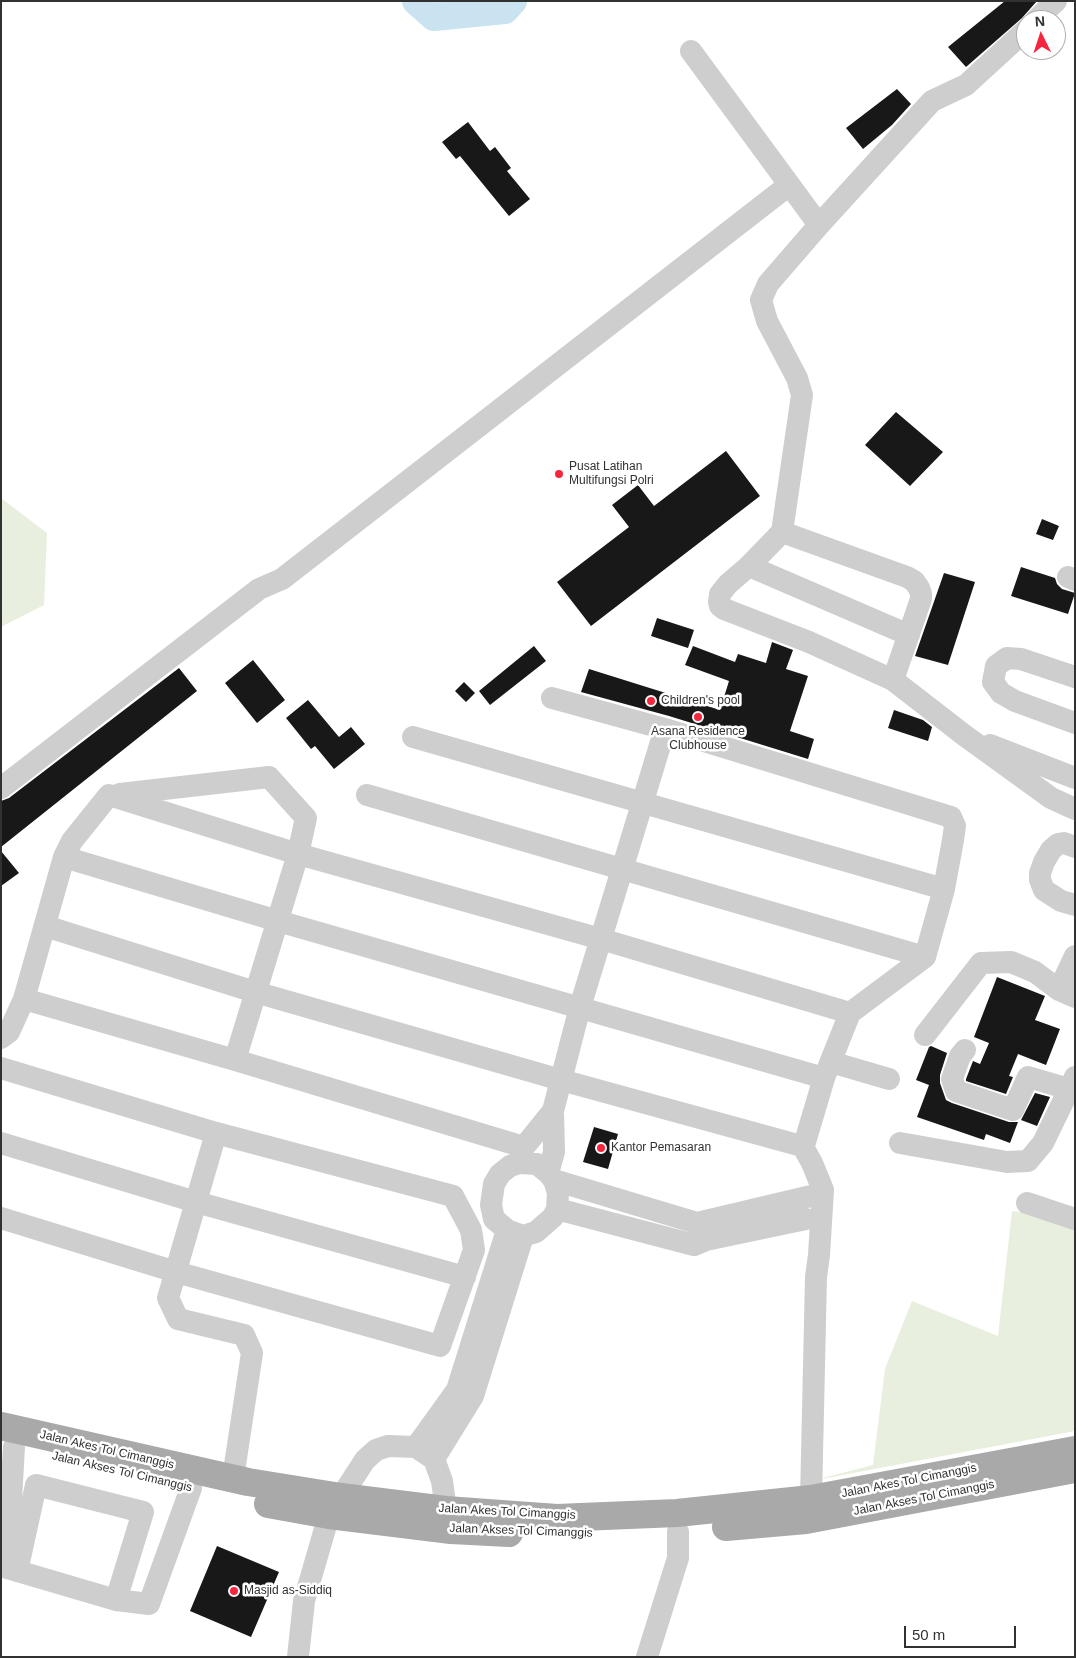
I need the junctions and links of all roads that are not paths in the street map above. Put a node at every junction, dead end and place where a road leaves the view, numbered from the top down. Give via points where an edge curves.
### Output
1 (1056, 1) edge
2 (1047, 10) edge
3 (1016, 39) edge
4 (691, 50) dead end
5 (789, 185) junction
6 (818, 225) junction
7 (782, 532) junction
8 (749, 566) junction
9 (909, 635) junction
10 (1075, 677) edge
11 (893, 680) junction
12 (552, 698) dead end
13 (1075, 723) edge
14 (664, 729) junction
15 (964, 735) junction
16 (413, 737) dead end
17 (1075, 778) edge
18 (1, 788) edge
19 (367, 794) dead end
20 (109, 795) junction
21 (641, 802) junction
22 (1075, 810) edge
23 (1075, 847) edge
24 (298, 854) junction
25 (64, 857) junction
26 (622, 869) junction
27 (944, 889) junction
28 (1075, 905) edge
29 (278, 921) junction
30 (45, 926) junction
31 (601, 938) junction
32 (1075, 956) edge
33 (925, 957) junction
34 (255, 992) junction
35 (1067, 994) edge
36 (24, 999) junction
37 (580, 1007) junction
38 (850, 1013) junction
39 (925, 1035) dead end
40 (1, 1038) edge
41 (965, 1050) dead end
42 (235, 1060) junction
43 (1, 1068) edge
44 (828, 1070) junction
45 (889, 1079) dead end
46 (561, 1080) junction
47 (1072, 1083) edge
48 (553, 1111) junction
49 (216, 1133) junction
50 (1, 1143) edge
51 (900, 1143) dead end
52 (802, 1145) junction
53 (521, 1155) junction
54 (551, 1177) junction
55 (811, 1196) dead end
56 (196, 1202) junction
57 (1027, 1202) dead end
58 (491, 1205) junction
59 (556, 1209) junction
60 (462, 1212) junction
61 (1, 1218) edge
62 (806, 1219) dead end
63 (1075, 1219) edge
64 (515, 1233) junction
65 (695, 1234) junction
66 (176, 1272) junction
67 (465, 1277) junction
68 (6, 1439) edge
69 (1075, 1450) edge
70 (425, 1453) junction
71 (1075, 1470) edge
72 (241, 1486) junction
73 (191, 1488) junction
74 (811, 1499) junction
75 (335, 1506) junction
76 (446, 1510) junction
77 (677, 1522) junction
78 (17, 1571) junction
79 (116, 1600) junction
80 (298, 1657) edge
81 (647, 1657) edge

1 - 2 street
3 - 6 street via 966,85 932,101
4 - 5 street
5 - 6 street
5 - 18 street via 282,579 259,589
6 - 7 street via 768,284 761,300 766,321 797,378 802,395
7 - 8 street
7 - 9 street via 914,581 921,594
8 - 9 street
8 - 11 street via 722,591 720,606
9 - 11 street
10 - 13 street via 1021,659 1007,658 996,666 994,682 1001,692 1015,701
11 - 15 street
12 - 14 street
14 - 21 street
14 - 27 street via 951,817 954,840
15 - 17 street
15 - 22 street via 1051,798
16 - 21 street
19 - 26 street
20 - 24 street
20 - 24 street via 269,777 306,818
20 - 25 street via 72,840
21 - 26 street
21 - 27 street
23 - 28 street via 1064,843 1055,846 1040,873 1044,890
24 - 29 street
24 - 31 street
25 - 29 street
25 - 30 street
26 - 31 street
26 - 33 street
27 - 33 street
29 - 34 street
29 - 37 street
30 - 34 street
30 - 36 street
31 - 37 street
31 - 38 street
32 - 35 street
33 - 38 street
34 - 42 street
34 - 46 street
35 - 39 street via 1035,972 1011,962 981,963
36 - 40 street via 8,1032
36 - 42 street
37 - 44 street
37 - 46 street
38 - 44 street
41 - 47 street via 952,1079 956,1091 1013,1110 1021,1074
42 - 53 street
43 - 49 street
44 - 45 street
44 - 52 street
46 - 48 street
46 - 52 street
47 - 51 street via 1043,1143 1028,1161 1007,1162
48 - 53 street
48 - 54 street
49 - 56 street
49 - 60 street via 453,1196
50 - 56 street
52 - 74 street via 823,1190 816,1277
53 - 54 street
53 - 58 street via 494,1184
54 - 59 street via 558,1193
54 - 65 street
55 - 65 street
56 - 66 street
56 - 67 street
57 - 63 street
58 - 60 street
58 - 64 street via 494,1219
59 - 64 street via 553,1217 536,1232
59 - 65 street
60 - 67 street via 472,1230 474,1250
61 - 66 street
62 - 65 street via 706,1240
64 - 70 street via 473,1396
66 - 67 street via 440,1346
66 - 72 street via 168,1298 178,1319 244,1335 252,1353 240,1438
68 - 72 main road, Jalan Akes Tol Cimanggis
68 - 73 main road, Jalan Akses Tol Cimanggis
68 - 78 street via 7,1568
69 - 74 main road, Jalan Akes Tol Cimanggis
70 - 75 street via 388,1446 376,1450 365,1460
70 - 76 street via 442,1481
71 - 77 main road, Jalan Akses Tol Cimanggis via 806,1520
72 - 73 main road, Jalan Akses Tol Cimanggis
72 - 75 main road, Jalan Akses Tol Cimanggis
73 - 79 street via 148,1604
74 - 77 main road, Jalan Akes Tol Cimanggis
75 - 76 main road, Jalan Akes Tol Cimanggis
75 - 77 main road, Jalan Akses Tol Cimanggis via 460,1530 554,1535
75 - 80 street via 304,1601
76 - 77 main road, Jalan Akes Tol Cimanggis
77 - 81 street via 678,1558
78 - 79 street
78 - 79 street via 36,1485 143,1512

